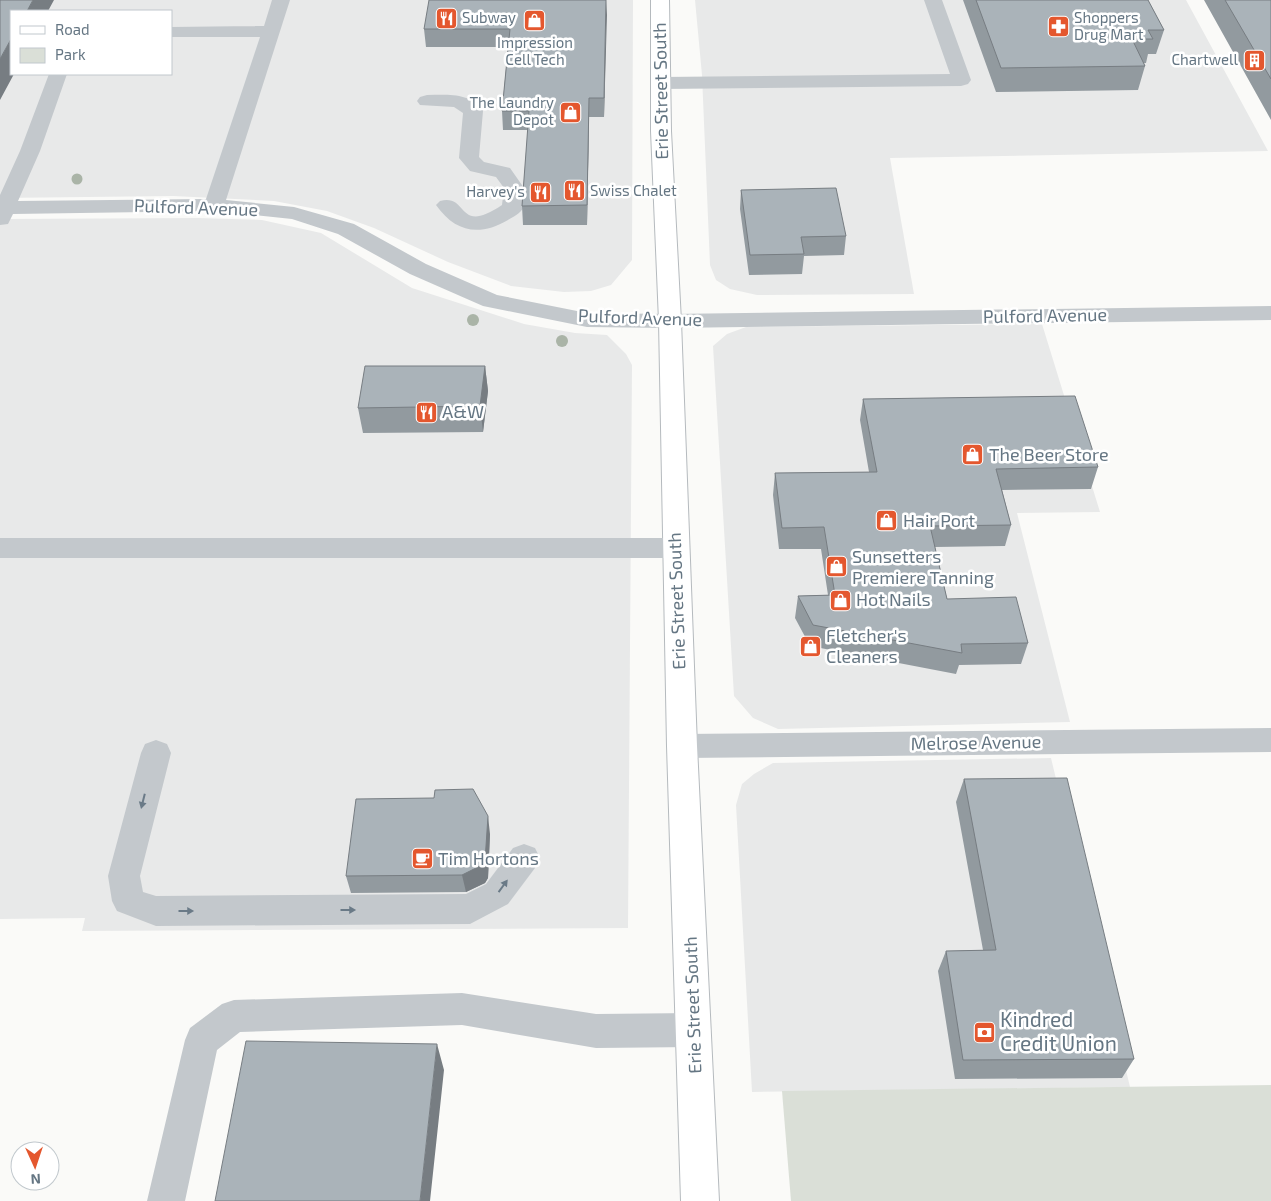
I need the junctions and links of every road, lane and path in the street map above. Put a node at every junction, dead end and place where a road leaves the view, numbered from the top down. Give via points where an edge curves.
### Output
1 (280, 0) edge
2 (660, 0) edge
3 (933, 0) edge
4 (270, 30) junction
5 (172, 32) edge
6 (58, 75) edge
7 (661, 83) junction
8 (427, 101) dead end
9 (214, 205) junction
10 (446, 205) dead end
11 (2, 212) edge
12 (1271, 313) edge
13 (670, 321) junction
14 (0, 548) edge
15 (676, 548) junction
16 (1271, 740) edge
17 (682, 746) junction
18 (156, 753) dead end
19 (524, 858) dead end
20 (694, 1030) junction
21 (166, 1201) edge
22 (700, 1201) edge

1 - 4 street
2 - 7 main road, Erie Street South
3 - 7 street via 960,80
4 - 5 street
4 - 9 street
6 - 11 street via 30,151
7 - 13 main road, Erie Street South
8 - 10 street via 458,101 473,111 469,158 478,168 503,172 514,188 512,208 496,220 470,224 455,218
9 - 11 street, Pulford Avenue
9 - 13 street, Pulford Avenue via 294,213 346,229 418,269 491,301 588,320
12 - 13 street, Pulford Avenue
13 - 15 main road, Erie Street South
14 - 15 street
15 - 17 main road, Erie Street South
16 - 17 street, Melrose Avenue
17 - 20 main road, Erie Street South
18 -> 19 street via 124,876 128,901 156,911 470,909 497,894
20 - 21 street via 596,1030 462,1009 234,1016 202,1040
20 - 22 main road, Erie Street South

